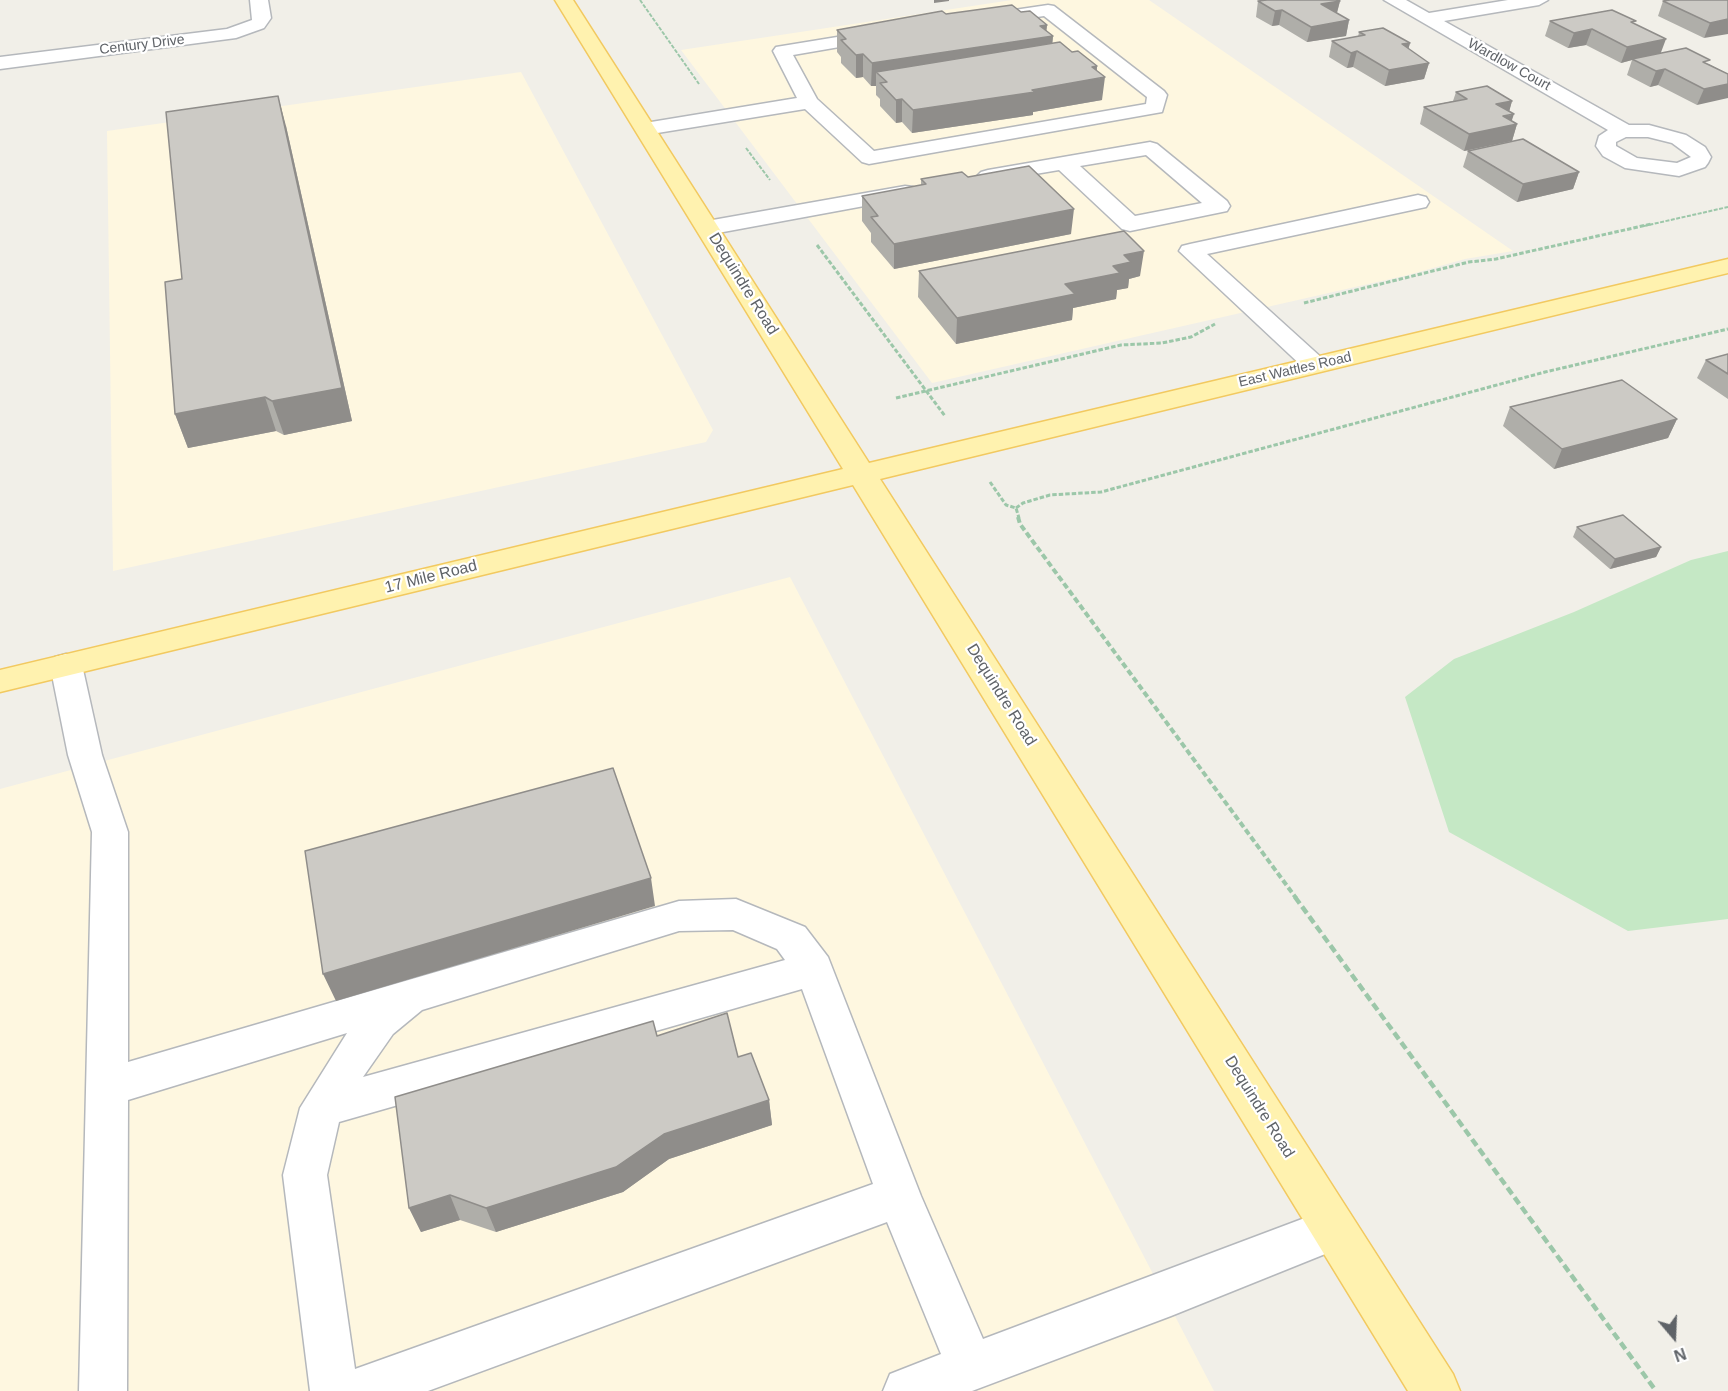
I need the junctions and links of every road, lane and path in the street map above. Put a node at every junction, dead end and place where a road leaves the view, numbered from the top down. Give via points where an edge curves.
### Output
1 (259, 0) edge
2 (564, 0) edge
3 (640, 0) edge
4 (1393, 0) edge
5 (1539, 0) edge
6 (1427, 19) junction
7 (966, 22) edge
8 (896, 33) edge
9 (0, 63) edge
10 (703, 90) dead end
11 (809, 102) junction
12 (645, 129) junction
13 (1624, 131) dead end
14 (744, 145) dead end
15 (869, 158) junction
16 (1064, 163) junction
17 (972, 179) edge
18 (772, 182) dead end
19 (926, 188) edge
20 (891, 194) junction
21 (1418, 202) dead end
22 (1728, 207) edge
23 (708, 228) junction
24 (813, 240) dead end
25 (1728, 266) edge
26 (1301, 304) dead end
27 (1218, 323) dead end
28 (1728, 329) edge
29 (1314, 364) junction
30 (928, 390) junction
31 (896, 398) dead end
32 (940, 408) dead end
33 (862, 473) junction
34 (1006, 505) dead end
35 (1016, 508) junction
36 (66, 665) junction
37 (0, 681) edge
38 (814, 969) junction
39 (417, 994) junction
40 (108, 1087) junction
41 (321, 1108) junction
42 (899, 1196) junction
43 (1334, 1229) junction
44 (935, 1383) edge
45 (103, 1391) edge
46 (334, 1391) edge
47 (362, 1391) edge
48 (1436, 1391) edge
49 (1656, 1391) edge

1 - 9 street, Century Drive via 262,18 258,24 230,34
2 - 12 main road, Dequindre Road
3 - 10 path
4 - 6 street, Wardlow Court
5 - 6 street
6 - 13 street, Wardlow Court
7 - 15 street via 1048,10 1157,95 1155,108
8 - 11 street via 782,51
11 - 12 street
11 - 15 street
12 - 23 main road, Dequindre Road
14 - 18 path
15 - 20 street
16 - 16 street via 1130,224 1219,206 1150,148
16 - 17 street
19 - 20 street
20 - 23 street
21 - 29 street via 1190,251
22 - 26 path via 1469,262
23 - 33 main road, Dequindre Road
24 - 30 path
25 - 29 main road, East Wattles Road
27 - 30 path via 1191,337 1121,345
28 - 35 path via 1545,372 1101,492 1050,495
29 - 33 main road, East Wattles Road
30 - 31 path
30 - 32 path
33 - 36 main road, 17 Mile Road
33 - 43 main road, Dequindre Road
34 - 35 path
35 - 49 path via 1020,524
36 - 37 main road, 17 Mile Road
36 - 40 street via 85,755 110,832
38 - 39 street via 790,938 766,925 736,914 679,916
38 - 41 street
38 - 42 street
39 - 40 street
39 - 41 street via 379,1022
40 - 45 street
41 - 46 street via 305,1175
42 - 44 street
42 - 47 street
43 - 44 street
43 - 48 main road, Dequindre Road

